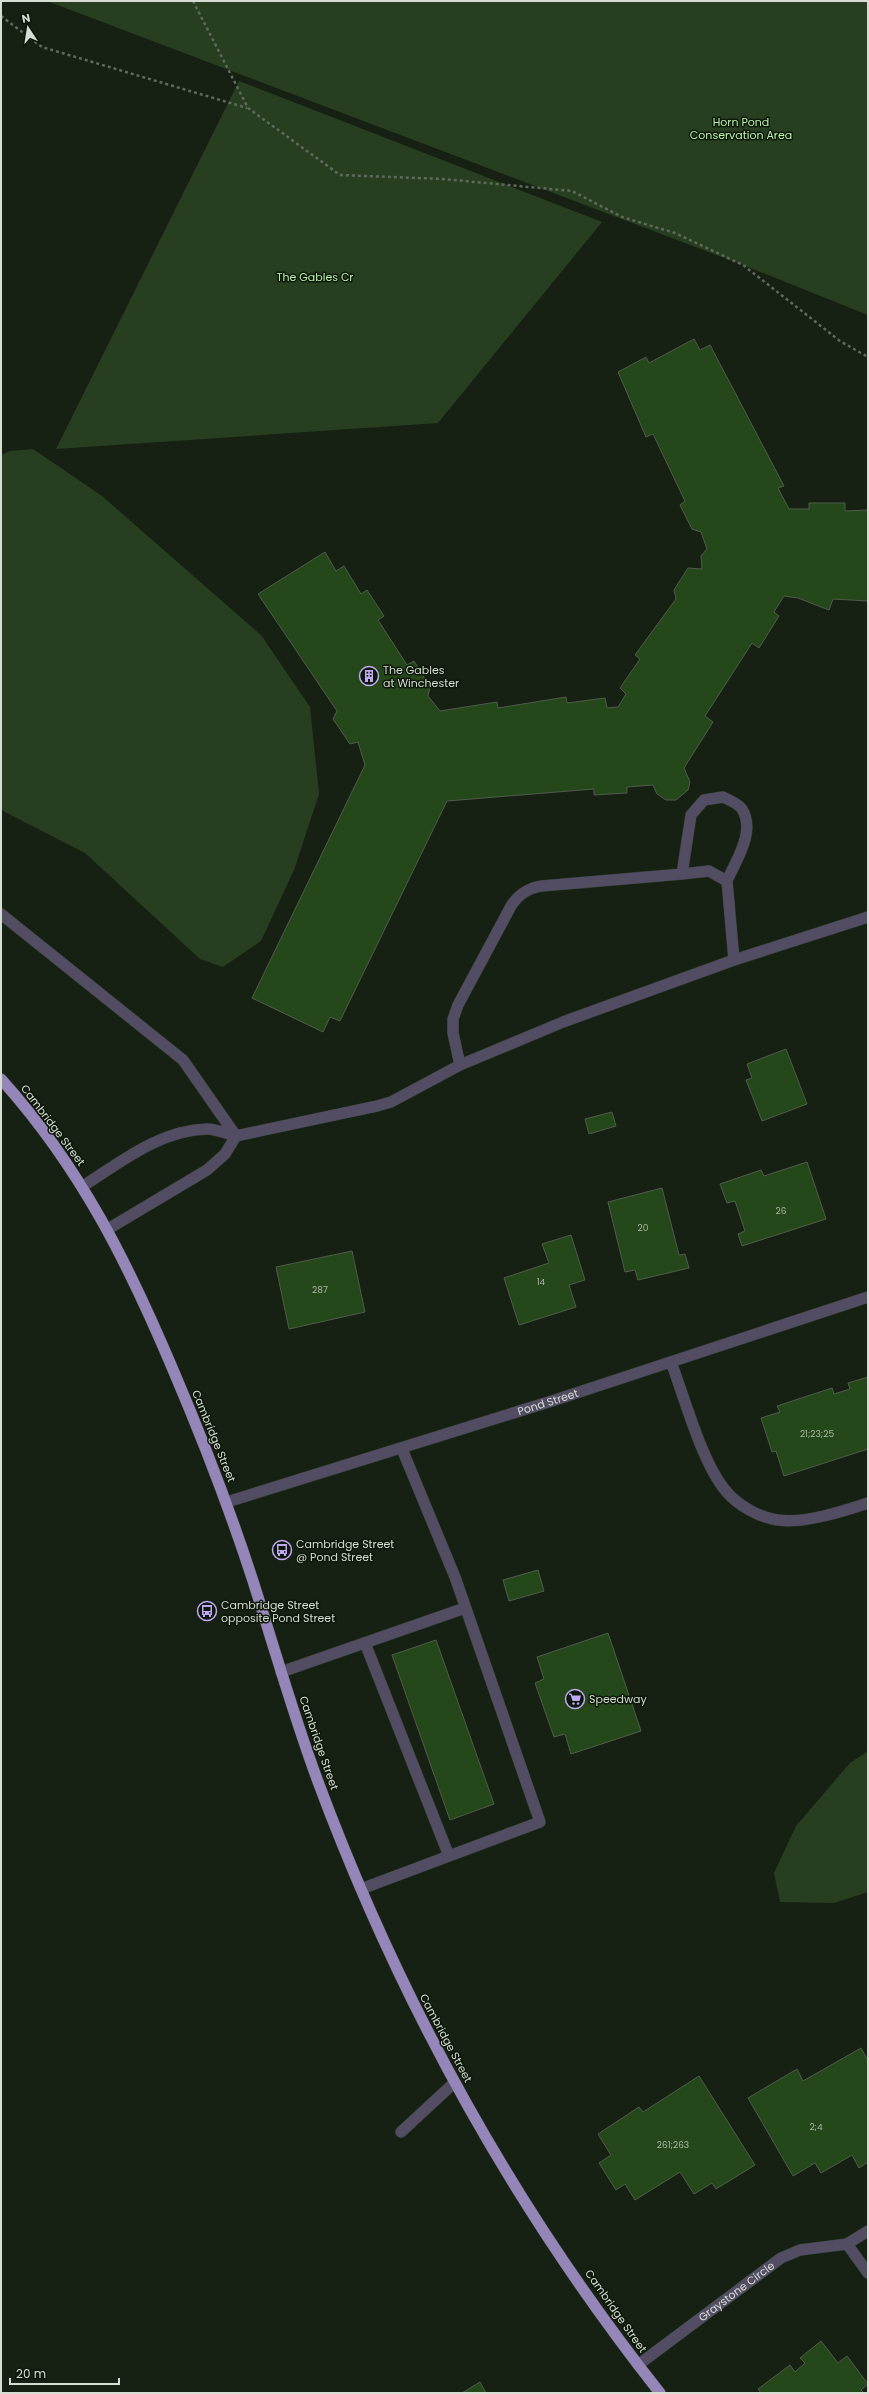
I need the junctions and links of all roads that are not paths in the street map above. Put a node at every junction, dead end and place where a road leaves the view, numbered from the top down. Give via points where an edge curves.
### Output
1 (682, 874) junction
2 (727, 881) junction
3 (1, 914) edge
4 (868, 917) edge
5 (734, 960) junction
6 (460, 1065) junction
7 (1, 1079) edge
8 (236, 1136) junction
9 (83, 1186) junction
10 (108, 1229) junction
11 (868, 1297) edge
12 (671, 1362) junction
13 (402, 1448) junction
14 (226, 1502) junction
15 (868, 1503) edge
16 (465, 1608) junction
17 (365, 1643) junction
18 (281, 1672) junction
19 (449, 1856) junction
20 (361, 1889) junction
21 (454, 2083) junction
22 (401, 2132) dead end
23 (868, 2231) edge
24 (847, 2244) junction
25 (868, 2273) edge
26 (638, 2365) junction
27 (660, 2393) edge

1 - 2 street via 709,872
1 - 2 street via 691,815 704,800 723,797 741,808 747,823 745,842
1 - 6 street via 534,887 521,894 511,906 456,1012 453,1033
2 - 5 street
3 - 8 street via 183,1060
4 - 5 street
5 - 6 street via 563,1022
6 - 8 street via 391,1102
7 - 9 highway, Cambridge Street via 56,1145
8 - 9 street via 208,1129 183,1132 150,1144
8 - 10 street via 225,1154 207,1170
9 - 10 highway, Cambridge Street
10 - 14 highway, Cambridge Street via 158,1334
11 - 12 street, Pond Street
12 - 13 street, Pond Street
12 - 15 street via 710,1467 726,1492 746,1509 778,1520 839,1513
13 - 14 street, Pond Street
13 - 16 street
14 - 18 highway, Cambridge Street
16 - 17 street
16 - 19 street via 540,1822
17 - 18 street
17 - 19 street
18 - 20 highway, Cambridge Street via 316,1778
19 - 20 street
20 - 21 highway, Cambridge Street via 389,1957
21 - 22 street
21 - 26 highway, Cambridge Street via 524,2199
23 - 24 street, Graystone Circle
24 - 25 street
24 - 26 street, Graystone Circle via 800,2250 781,2258
26 - 27 highway, Cambridge Street

